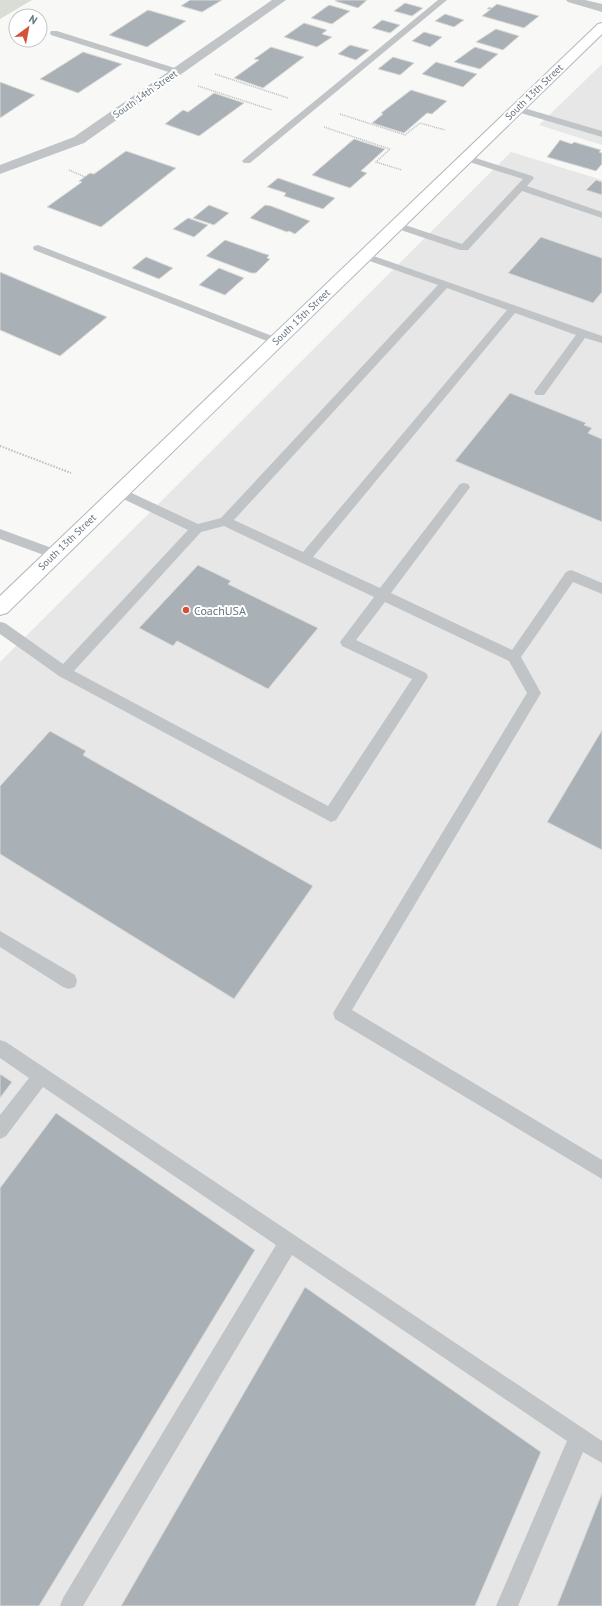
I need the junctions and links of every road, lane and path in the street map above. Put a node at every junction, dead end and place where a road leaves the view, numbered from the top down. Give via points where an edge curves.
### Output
1 (280, 0) edge
2 (444, 0) edge
3 (572, 0) edge
4 (602, 8) edge
5 (602, 26) edge
6 (54, 33) dead end
7 (178, 72) junction
8 (517, 109) junction
9 (602, 134) edge
10 (466, 158) junction
11 (247, 161) dead end
12 (0, 170) edge
13 (520, 187) junction
14 (602, 215) edge
15 (396, 225) junction
16 (38, 248) dead end
17 (365, 256) junction
18 (445, 284) junction
19 (513, 309) junction
20 (582, 333) junction
21 (602, 340) edge
22 (276, 341) junction
23 (540, 392) dead end
24 (0, 446) edge
25 (71, 473) dead end
26 (464, 486) dead end
27 (119, 492) junction
28 (225, 521) junction
29 (197, 529) junction
30 (0, 534) edge
31 (55, 554) junction
32 (305, 558) junction
33 (602, 589) edge
34 (382, 595) junction
35 (0, 608) edge
36 (0, 627) edge
37 (514, 657) junction
38 (64, 672) junction
39 (0, 938) edge
40 (69, 981) dead end
41 (0, 1048) edge
42 (42, 1076) junction
43 (0, 1130) edge
44 (602, 1170) edge
45 (289, 1242) junction
46 (579, 1437) junction
47 (602, 1453) edge
48 (71, 1606) edge
49 (507, 1606) edge

1 - 7 street, South 14th Street
2 - 11 lane
3 - 4 street
5 - 8 street, South 13th Street
6 - 7 lane
7 - 12 street, South 14th Street via 79,140
8 - 9 lane
8 - 10 street, South 13th Street
10 - 13 lane via 529,178
10 - 15 street, South 13th Street
13 - 14 lane
13 - 15 lane via 464,248
15 - 17 street, South 13th Street
16 - 22 lane
17 - 18 lane
17 - 22 street, South 13th Street
18 - 19 lane
18 - 28 lane
19 - 20 lane
19 - 32 lane
20 - 21 lane
20 - 23 lane
22 - 27 street, South 13th Street
24 - 25 path
26 - 34 lane
27 - 29 lane
27 - 31 street, South 13th Street
28 - 29 lane
28 - 32 lane
29 - 38 lane
30 - 31 lane
31 - 35 street, South 13th Street
32 - 34 lane
33 - 37 lane via 571,576
34 - 37 lane
34 - 38 lane via 347,642 421,677 331,815
36 - 38 lane
37 - 44 lane via 534,693 341,1013
39 - 40 lane
41 - 42 lane
42 - 43 lane
42 - 45 lane
45 - 46 lane
45 - 48 lane
46 - 47 lane
46 - 49 lane

